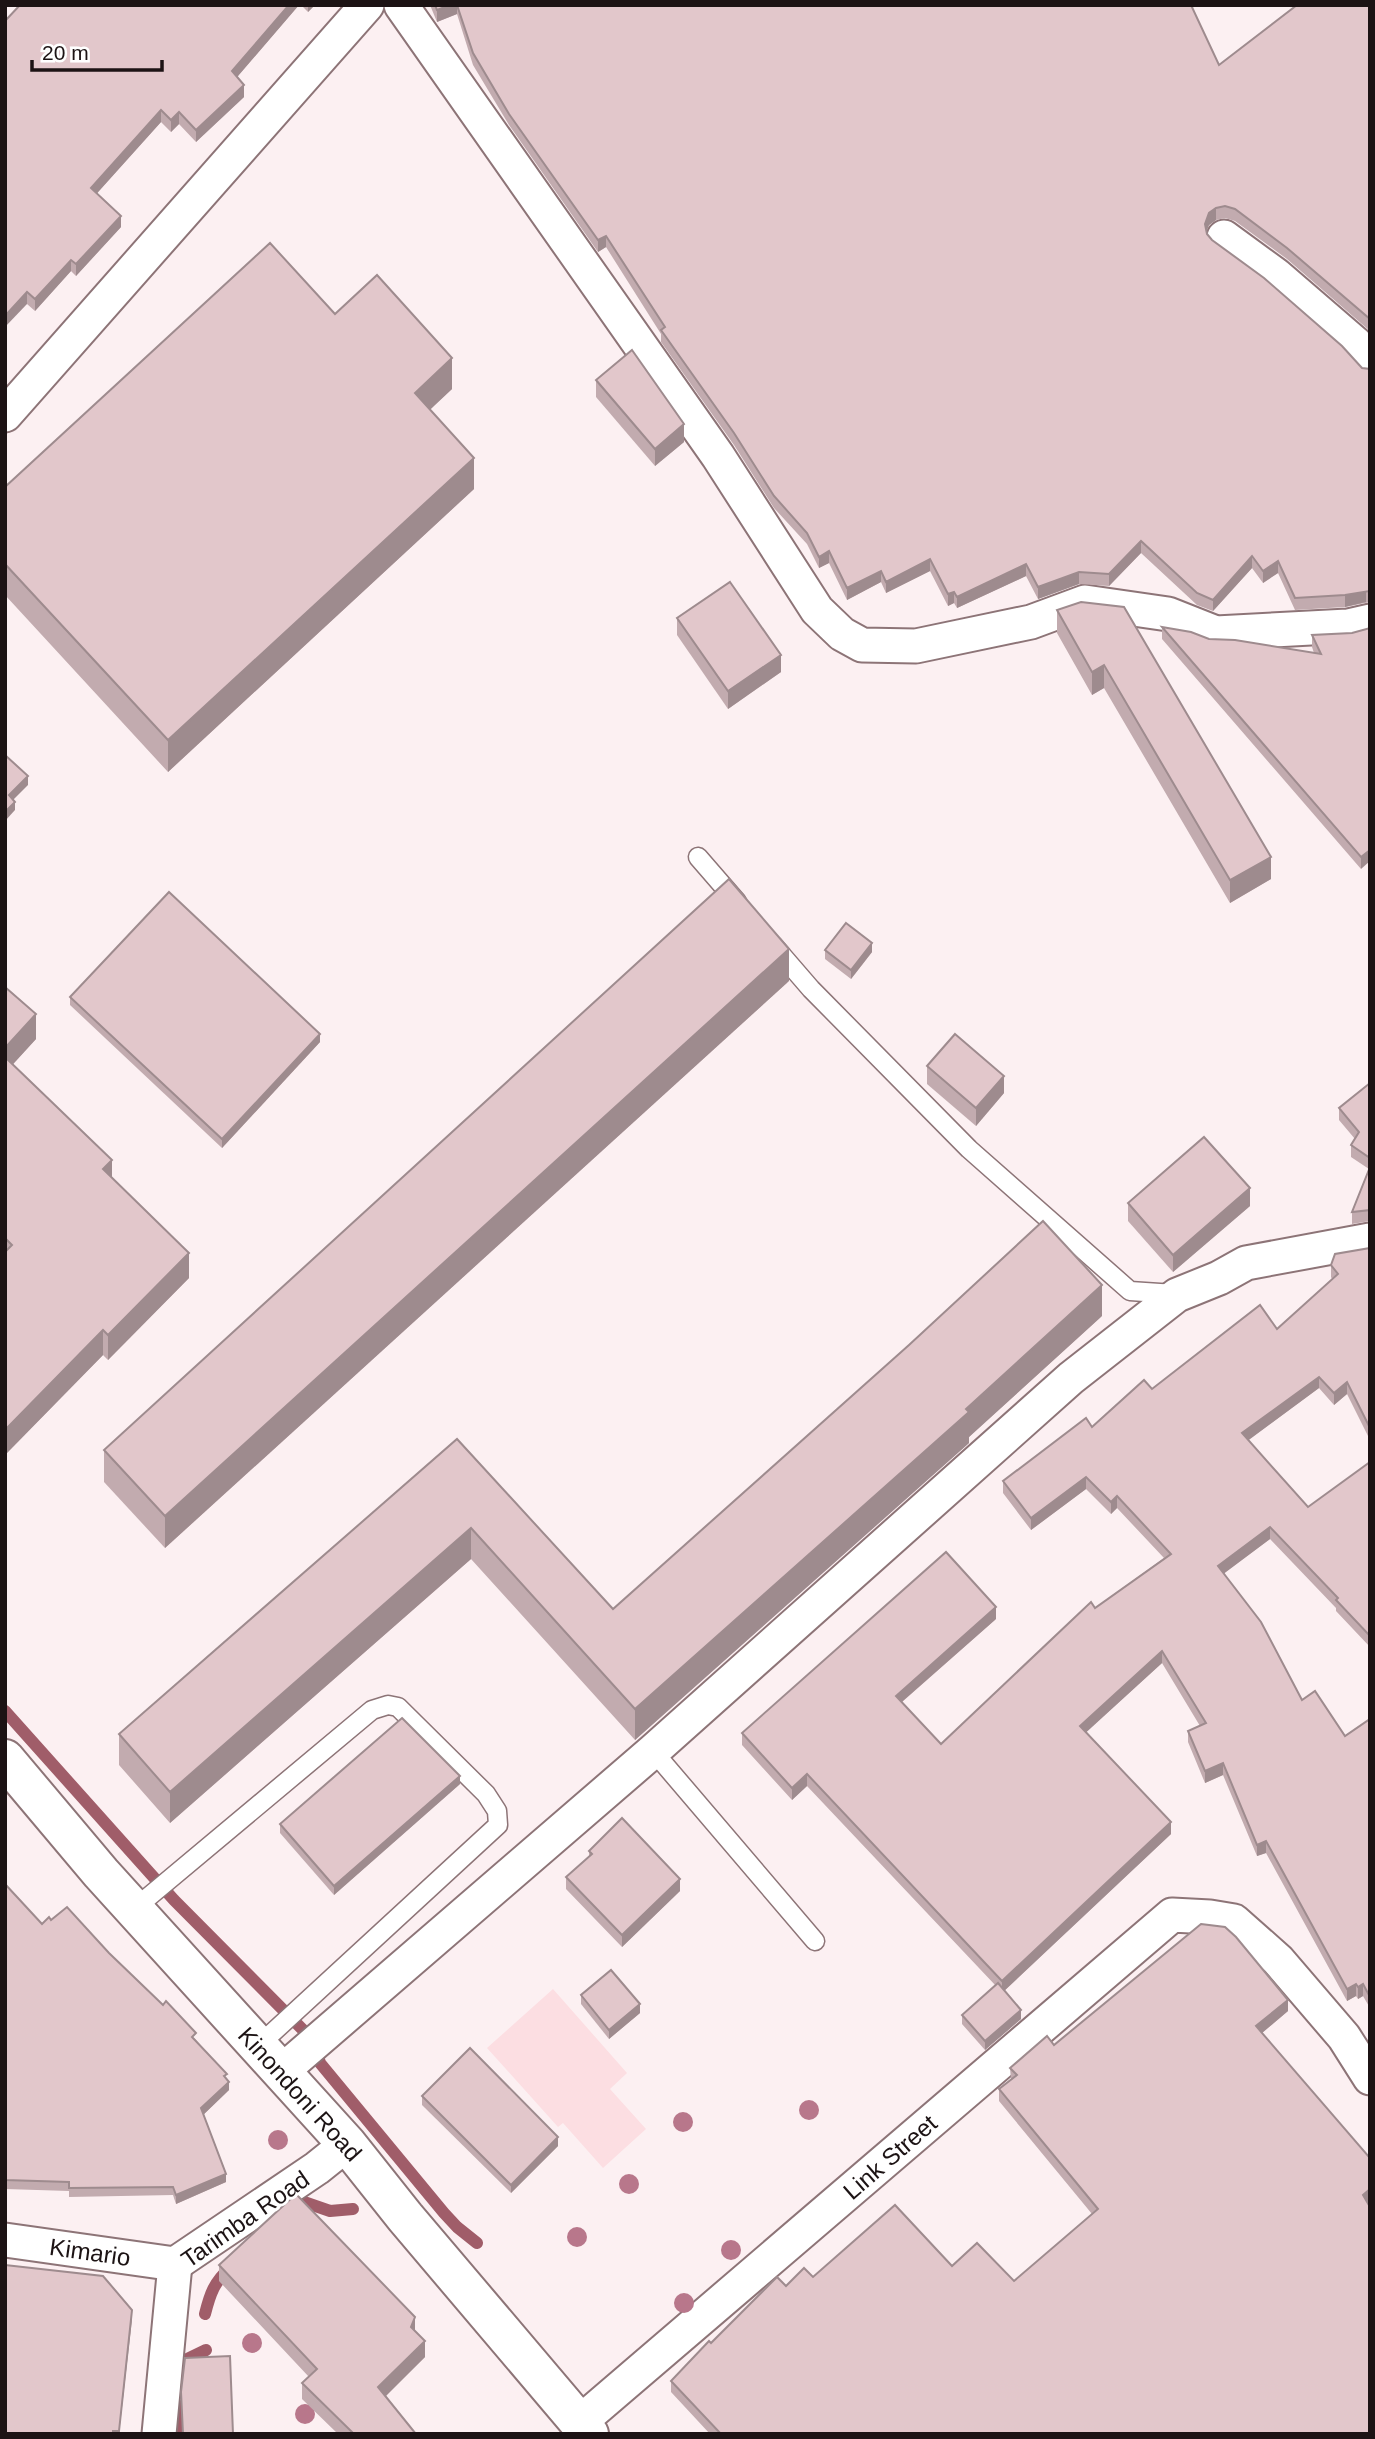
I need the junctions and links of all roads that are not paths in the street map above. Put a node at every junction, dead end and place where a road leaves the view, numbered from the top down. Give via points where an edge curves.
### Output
1 (367, 5) edge
2 (401, 5) edge
3 (1224, 237) dead end
4 (1370, 362) edge
5 (5, 415) edge
6 (1370, 621) edge
7 (698, 857) dead end
8 (1370, 1240) edge
9 (1177, 1295) junction
10 (653, 1751) junction
11 (5, 1759) edge
12 (134, 1909) junction
13 (815, 1941) dead end
14 (270, 2059) junction
15 (1367, 2067) edge
16 (347, 2144) junction
17 (5, 2240) edge
18 (175, 2264) junction
19 (584, 2428) edge
20 (159, 2434) edge

1 - 5 street
2 - 6 street via 718,456 817,610 842,634 862,645 916,646 1031,622 1085,602 1168,614 1216,633
3 - 4 street via 1276,275 1356,344
7 - 9 lane via 811,989 969,1149 1130,1291
8 - 9 street via 1246,1263
9 - 10 street via 1072,1378
10 - 13 lane
10 - 14 street
11 - 12 street, Kinondoni Road
12 - 14 street, Kinondoni Road
12 - 14 lane via 372,1710 398,1707 486,1794 497,1811 498,1825
14 - 16 street, Kinondoni Road
15 - 19 street, Link Street via 1278,1960 1234,1921 1171,1915
16 - 18 street, Tarimba Road
16 - 19 street, Kinondoni Road
17 - 18 street, Kimario
18 - 20 street, Tarimba Road

